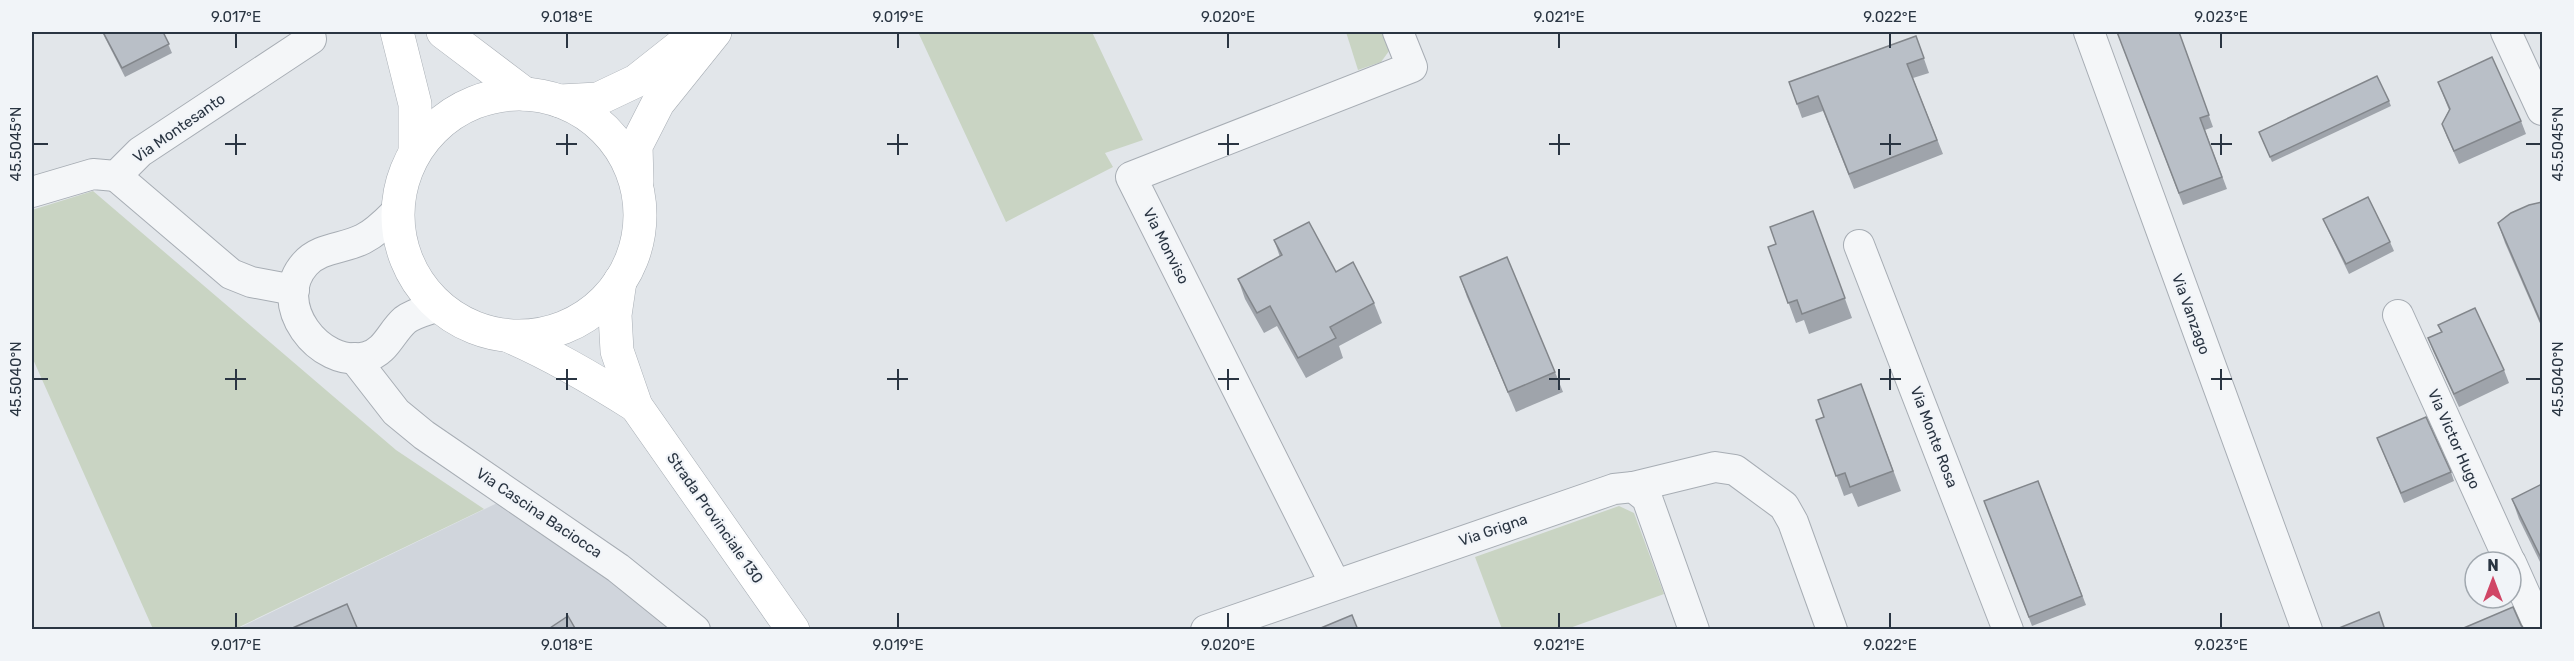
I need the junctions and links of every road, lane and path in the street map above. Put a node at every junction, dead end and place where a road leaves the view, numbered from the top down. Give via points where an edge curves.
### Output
1 (308, 32) edge
2 (397, 32) edge
3 (443, 32) edge
4 (698, 32) edge
5 (715, 32) edge
6 (1398, 32) edge
7 (2089, 32) edge
8 (2506, 32) edge
9 (525, 94) junction
10 (560, 101) junction
11 (2542, 110) edge
12 (415, 151) junction
13 (116, 176) junction
14 (637, 186) junction
15 (32, 192) edge
16 (398, 210) junction
17 (1859, 245) dead end
18 (620, 281) junction
19 (294, 291) junction
20 (439, 306) junction
21 (2398, 315) dead end
22 (506, 335) junction
23 (384, 347) junction
24 (354, 358) junction
25 (383, 397) junction
26 (636, 406) junction
27 (1632, 487) junction
28 (2505, 550) edge
29 (1335, 584) junction
30 (2523, 590) edge
31 (695, 630) edge
32 (793, 630) edge
33 (1206, 630) edge
34 (1694, 630) edge
35 (1832, 630) edge
36 (2008, 630) edge
37 (2307, 630) edge
38 (2541, 630) edge

1 - 13 street, Via Montesanto via 311,39 140,152
2 - 12 street via 415,104
3 - 9 street
4 - 10 street via 636,81 598,99
5 - 14 street via 649,120 636,146
6 - 29 street, Via Monviso via 1412,67 1131,177
7 - 37 street, Via Vanzago
8 - 11 street
9 - 10 street
9 - 12 street via 492,96 462,107 436,126
10 - 14 street via 587,114 609,134 626,159
12 - 16 street via 404,175
13 - 15 street via 93,174
13 - 19 street via 231,274
14 - 18 street via 640,220 634,252
16 - 19 street via 362,240 320,252 304,265
16 - 20 street via 402,250 423,289
17 - 36 street, Via Monte Rosa
18 - 22 street via 598,306 571,324 539,334
18 - 26 street, Strada Provinciale 130 via 615,315 617,351
19 - 24 street via 298,317 310,337 320,347
20 - 22 street via 482,330
20 - 23 street via 406,319
21 - 28 street, Via Victor Hugo
22 - 26 street, Strada Provinciale 130 via 546,352
23 - 24 street via 373,355
23 - 25 street via 380,367
24 - 25 street, Via Cascina Baciocca
25 - 31 street, Via Cascina Baciocca via 424,435 618,568
26 - 32 street, Strada Provinciale 130
27 - 29 street, Via Grigna via 1614,489
27 - 34 street via 1647,498
27 - 35 street, Via Grigna via 1715,467 1735,470 1784,507
29 - 33 street, Via Grigna
30 - 38 street, Via Victor Hugo

